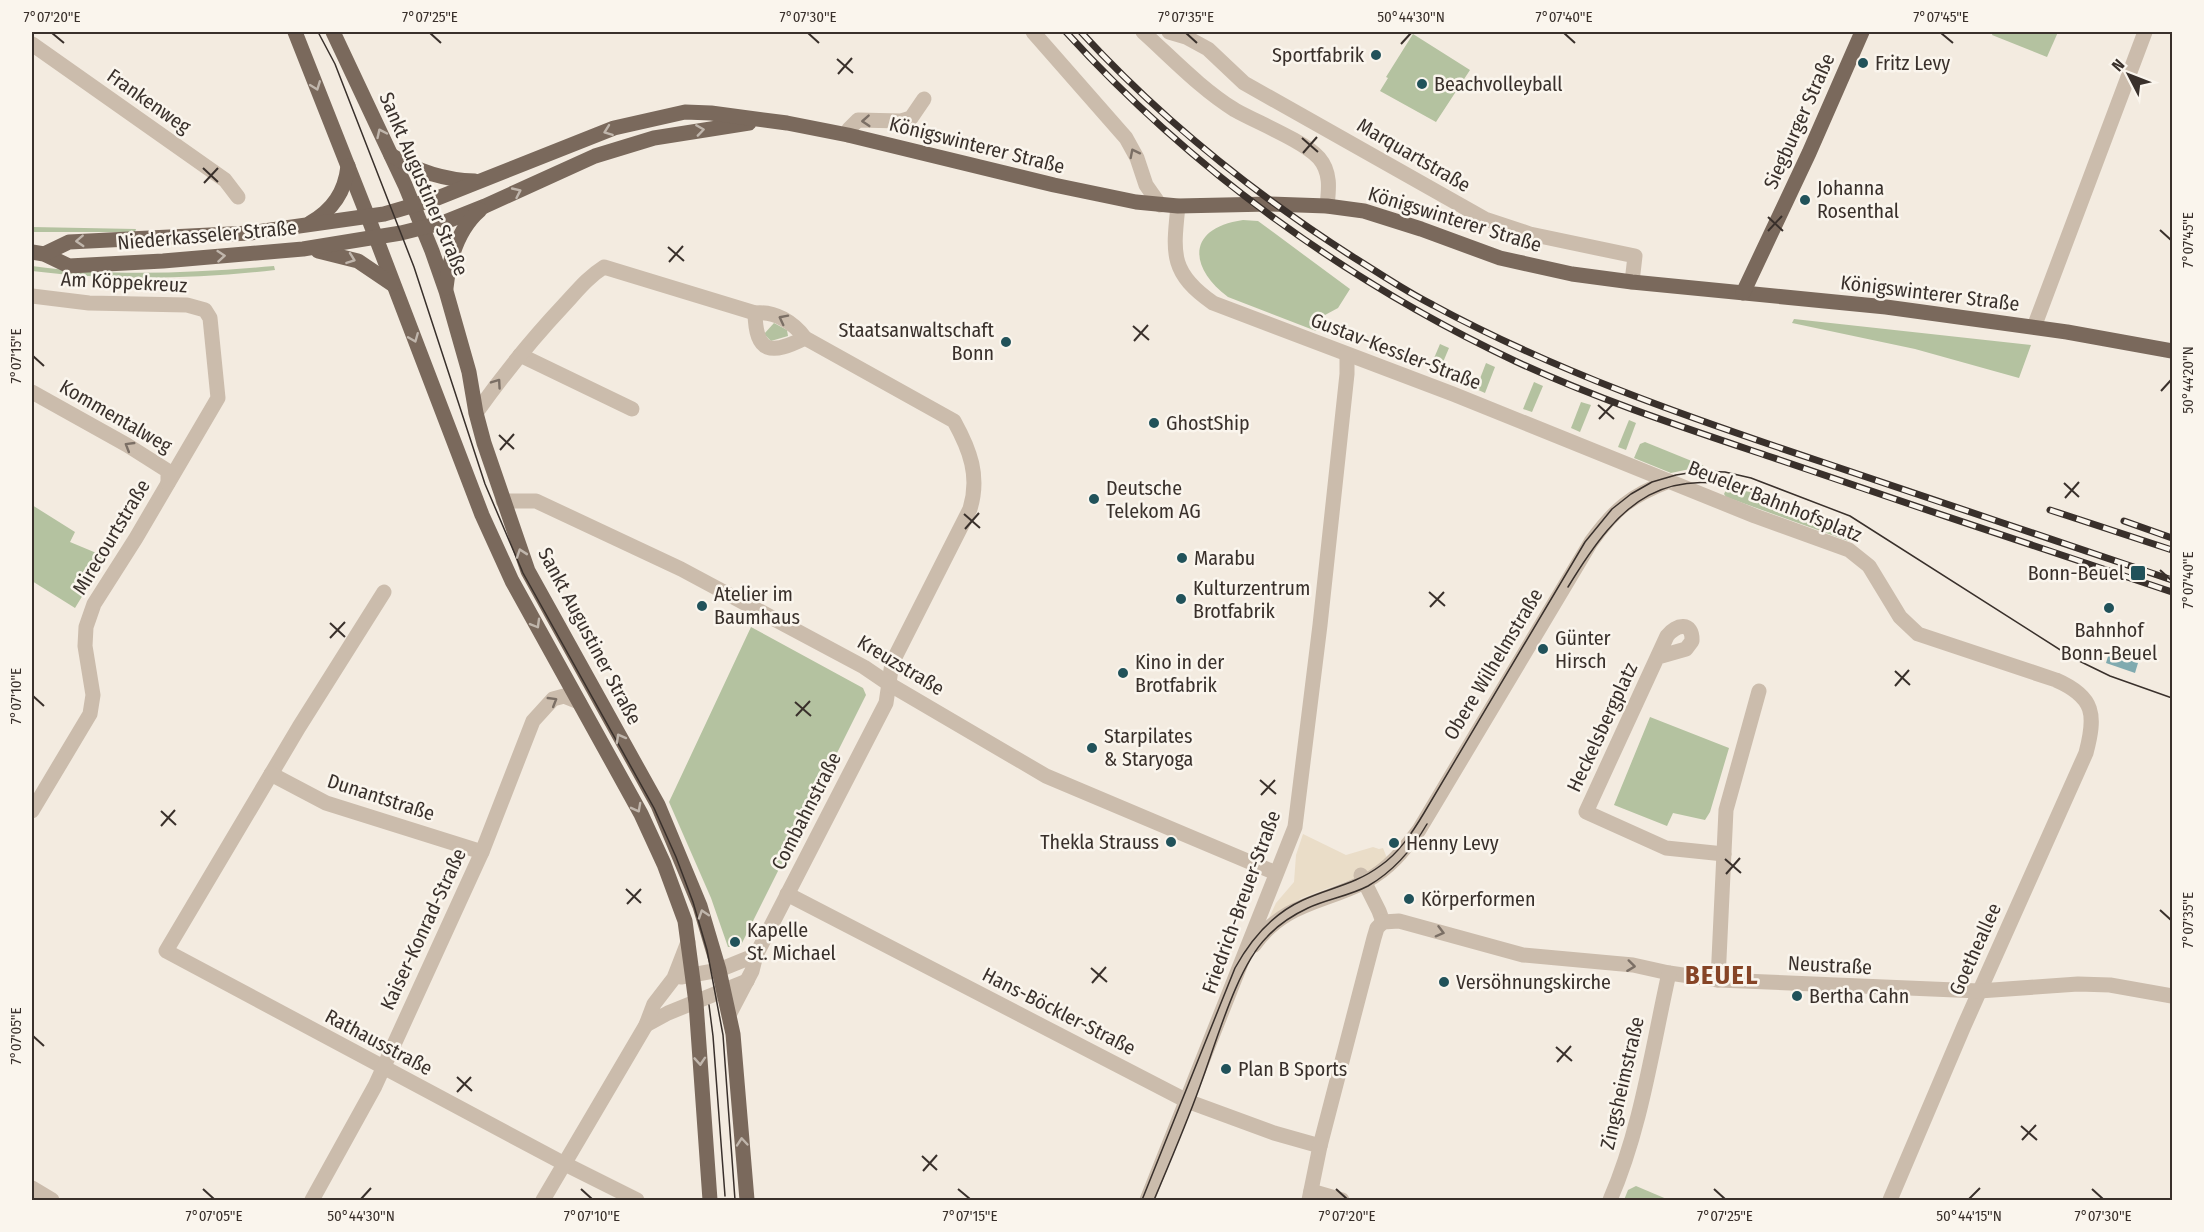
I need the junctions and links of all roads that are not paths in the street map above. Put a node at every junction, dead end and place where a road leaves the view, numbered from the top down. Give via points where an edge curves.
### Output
1 (295, 32) edge
2 (333, 32) edge
3 (1033, 32) edge
4 (1143, 32) edge
5 (1169, 32) edge
6 (1862, 32) edge
7 (2145, 32) edge
8 (32, 44) edge
9 (924, 99) dead end
10 (764, 120) junction
11 (848, 135) junction
12 (391, 155) junction
13 (348, 166) junction
14 (481, 181) junction
15 (238, 197) dead end
16 (1160, 205) junction
17 (414, 206) junction
18 (485, 206) junction
19 (1178, 206) junction
20 (1327, 206) junction
21 (368, 217) junction
22 (306, 225) junction
23 (423, 228) junction
24 (376, 237) junction
25 (303, 249) junction
26 (38, 253) edge
27 (1632, 282) junction
28 (392, 284) junction
29 (446, 291) junction
30 (1743, 293) junction
31 (32, 296) edge
32 (755, 313) junction
33 (2034, 327) junction
34 (805, 338) junction
35 (2172, 351) edge
36 (520, 355) junction
37 (1347, 355) junction
38 (32, 392) edge
39 (632, 409) dead end
40 (476, 413) junction
41 (1669, 481) junction
42 (168, 483) junction
43 (503, 501) junction
44 (384, 592) dead end
45 (1658, 657) dead end
46 (889, 684) junction
47 (1759, 691) dead end
48 (579, 702) junction
49 (2091, 713) joint
50 (271, 774) junction
51 (32, 811) edge
52 (482, 852) junction
53 (1724, 854) junction
54 (1276, 873) junction
55 (1363, 878) junction
56 (787, 894) junction
57 (1383, 922) junction
58 (688, 942) junction
59 (756, 956) junction
60 (1244, 959) junction
61 (719, 970) junction
62 (1669, 973) junction
63 (693, 975) junction
64 (674, 978) junction
65 (1718, 980) junction
66 (747, 981) junction
67 (724, 991) junction
68 (1979, 991) junction
69 (2172, 996) edge
70 (696, 1003) junction
71 (730, 1013) junction
72 (646, 1025) junction
73 (382, 1067) junction
74 (1186, 1101) junction
75 (1320, 1146) junction
76 (563, 1163) junction
77 (32, 1188) edge
78 (1310, 1196) edge
79 (51, 1200) edge
80 (312, 1200) edge
81 (543, 1200) edge
82 (637, 1200) edge
83 (711, 1200) edge
84 (747, 1200) edge
85 (1148, 1200) edge
86 (1342, 1200) edge
87 (1610, 1200) edge
88 (1890, 1200) edge

1 -> 13 main road, Sankt Augustiner Straße
12 -> 2 main road, Sankt Augustiner Straße
16 -> 3 street via 1146,185 1126,138
4 - 20 street via 1227,104 1317,156 1328,176
5 - 27 street, Marquartstraße via 1208,49 1244,83 1485,219 1530,234 1635,256
6 - 30 main road, Siegburger Straße
7 - 33 street
8 - 15 street, Frankenweg via 225,180
9 -> 11 street via 910,118 858,120
10 - 11 main road, Königswinterer Straße
10 -> 14 main road, Königswinterer Straße via 685,112 645,120 614,128
18 -> 10 main road, Königswinterer Straße via 595,156 654,138
11 - 16 main road, Königswinterer Straße via 1054,185
12 - 14 main road via 436,176
12 - 17 main road, Sankt Augustiner Straße
13 - 21 main road, Sankt Augustiner Straße
13 - 22 main road via 338,198
14 - 17 main road, Königswinterer Straße
16 - 19 main road, Königswinterer Straße
17 - 21 main road, Königswinterer Straße
17 - 23 main road, Sankt Augustiner Straße
18 - 23 main road, Königswinterer Straße
18 - 29 main road via 458,242
19 - 20 main road, Königswinterer Straße
19 - 37 street, Gustav-Kessler-Straße via 1176,259 1182,273 1201,295
20 - 27 main road, Königswinterer Straße via 1389,218 1525,265
21 - 22 main road, Niederkasseler Straße
21 - 24 main road, Sankt Augustiner Straße
22 -> 26 main road, Niederkasseler Straße via 250,233 69,242
23 - 24 main road, Königswinterer Straße
23 - 29 main road, Sankt Augustiner Straße
24 - 25 main road, Niederkasseler Straße
24 - 28 main road, Sankt Augustiner Straße
26 -> 25 main road, Niederkasseler Straße via 69,266
25 -> 28 main road via 348,257
27 - 30 main road, Königswinterer Straße
28 -> 48 main road, Sankt Augustiner Straße via 482,515 512,581
29 - 40 main road, Sankt Augustiner Straße
30 - 33 main road, Königswinterer Straße
31 - 42 street, Am Köppekreuz via 89,303 188,306 204,310 210,318 218,398
34 -> 32 street, Combahnstraße via 787,321 764,312
32 - 34 street via 756,335 768,347 777,349
32 - 36 street, Combahnstraße via 604,267 592,275
33 - 35 main road, Königswinterer Straße
34 - 46 street, Combahnstraße via 954,420 975,476 970,509 891,663
36 - 39 street
40 -> 36 street
37 - 41 street, Gustav-Kessler-Straße
37 - 54 street, Friedrich-Breuer-Straße via 1295,827
42 -> 38 street, Kommentalweg via 168,471
40 - 43 main road, Sankt Augustiner Straße
41 - 49 street, Beueler Bahnhofsplatz via 1857,555 1869,566 1900,617 1918,634 2076,688
41 - 55 street, Obere Wilhelmstraße via 1625,502 1601,527 1419,830 1383,870
42 - 51 street, Mirecourtstraße via 94,604 86,627 85,646 93,695 90,714
43 - 46 street, Kreuzstraße via 536,501 681,569 823,644
61 -> 43 main road, Sankt Augustiner Straße via 700,906 658,805 532,580
44 - 50 street
45 - 53 street, Heckelsbergplatz via 1586,812 1666,848
46 - 54 street, Kreuzstraße via 1046,776
46 - 56 street, Combahnstraße via 886,703
47 - 53 street via 1726,810
52 -> 48 street, Kaiser-Konrad-Straße via 533,721 554,699 564,696
48 -> 58 main road, Sankt Augustiner Straße via 664,864 685,921
49 - 68 street, Goetheallee via 2093,729 2086,753
50 - 52 street, Dunantstraße via 326,803
50 - 73 street, Rathausstraße via 166,951
52 - 73 street, Kaiser-Konrad-Straße
53 - 65 street
54 - 60 street, Friedrich-Breuer-Straße
55 - 57 street
55 - 60 street, Obere Wilhelmstraße via 1280,919 1262,934
56 - 59 street, Combahnstraße
56 - 74 street, Hans-Böckler-Straße
57 -> 62 street, Neustraße via 1399,921 1523,955 1633,965
57 - 75 street via 1374,938
58 - 63 main road, Sankt Augustiner Straße
58 - 64 street
59 - 61 street
59 - 66 street, Combahnstraße
60 - 74 street, Friedrich-Breuer-Straße
61 - 63 street
61 - 67 main road, Sankt Augustiner Straße
62 - 65 street, Neustraße
62 - 87 street, Zingsheimstraße via 1636,1122 1622,1174
63 - 64 street
63 - 70 main road, Sankt Augustiner Straße
64 - 72 street via 654,1004
65 - 68 street, Neustraße
66 - 67 street
66 - 71 street, Combahnstraße
67 - 70 street
67 - 71 main road, Sankt Augustiner Straße
68 - 69 street, Neustraße via 2078,984 2110,985
68 - 88 street, Goetheallee
70 - 72 street
70 -> 83 main road, Sankt Augustiner Straße
84 -> 71 main road, Sankt Augustiner Straße
72 - 76 street
73 - 76 street, Rathausstraße
73 - 80 street, Kaiser-Konrad-Straße
74 - 75 street, Hans-Böckler-Straße
74 - 85 street, Friedrich-Breuer-Straße
75 - 78 street
76 - 81 street
76 - 82 street, Rathausstraße
77 - 79 street
78 - 86 street

